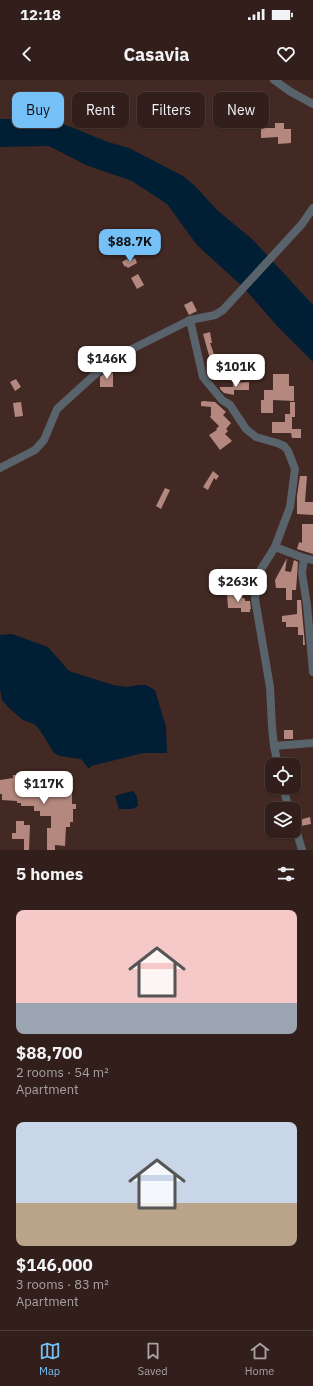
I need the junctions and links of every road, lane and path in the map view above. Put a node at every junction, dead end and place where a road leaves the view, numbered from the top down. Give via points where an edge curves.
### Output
1 (274, 80) edge
2 (313, 104) edge
3 (313, 208) edge
4 (190, 320) junction
5 (0, 468) edge
6 (275, 547) junction
7 (304, 558) junction
8 (313, 560) edge
9 (313, 672) edge
10 (313, 743) edge
11 (274, 746) junction
12 (277, 758) edge
13 (299, 838) edge
14 (302, 850) edge

1 - 2 street
3 - 4 street via 302,224 223,310 214,315
4 - 5 street via 122,354 101,369 57,409 44,440 35,450
4 - 6 street via 203,377 256,437 284,446 295,469 290,507
6 - 7 street
6 - 11 street via 258,574 255,598 270,688
7 - 8 street
7 - 9 street via 302,573
10 - 11 street
11 - 12 street
13 - 14 street

